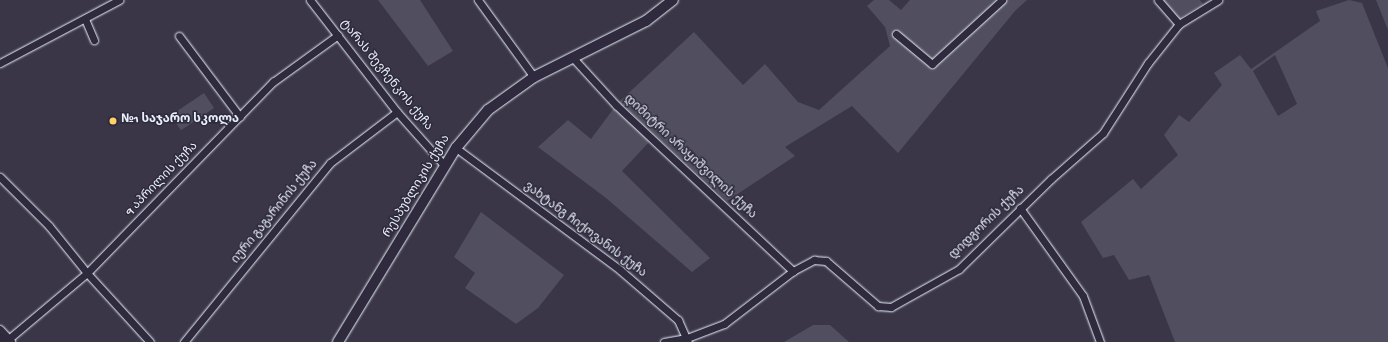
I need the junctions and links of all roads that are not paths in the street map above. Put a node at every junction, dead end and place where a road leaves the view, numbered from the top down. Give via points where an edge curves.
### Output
1 (120, 0) edge
2 (310, 0) edge
3 (478, 0) edge
4 (673, 0) edge
5 (1002, 0) edge
6 (1158, 0) edge
7 (1218, 0) edge
8 (85, 18) junction
9 (1179, 24) junction
10 (896, 34) dead end
11 (338, 35) junction
12 (179, 36) dead end
13 (94, 40) dead end
14 (573, 58) junction
15 (0, 63) edge
16 (534, 77) junction
17 (397, 112) junction
18 (240, 117) junction
19 (456, 148) junction
20 (444, 165) junction
21 (0, 177) edge
22 (1020, 208) junction
23 (793, 270) junction
24 (87, 273) junction
25 (0, 330) edge
26 (687, 340) edge
27 (5, 341) edge
28 (150, 342) edge
29 (184, 342) edge
30 (338, 342) edge
31 (664, 342) edge
32 (1100, 342) edge

1 - 8 street
2 - 11 street, ტარას შევჩენკოს ქუჩა
3 - 16 street
4 - 14 main road, რესპუბლიკის ქუჩა via 646,21
5 - 10 street via 932,64
6 - 9 street
7 - 9 street, დიდგორის ქუჩა
8 - 13 street
8 - 15 street
9 - 22 street, დიდგორის ქუჩა via 1148,63 1103,133
11 - 17 street, ტარას შევჩენკოს ქუჩა
11 - 18 street, 9 აპრილის ქუჩა via 273,82
12 - 18 street
14 - 16 main road, რესპუბლიკის ქუჩა
14 - 23 street, დიმიტრი არაყიშვილის ქუჩა via 616,105
16 - 19 main road, რესპუბლიკის ქუჩა via 488,110
17 - 20 street, ტარას შევჩენკოს ქუჩა
17 - 29 street, იური გაგარინის ქუჩა via 330,163
18 - 24 street, 9 აპრილის ქუჩა
19 - 20 main road, რესპუბლიკის ქუჩა
19 - 26 street, ვახტანგ ჩიქოვანის ქუჩა via 620,270 678,320
20 - 30 main road, რესპუბლიკის ქუჩა via 394,254
21 - 24 street via 49,226
22 - 23 street, დიდგორის ქუჩა via 959,269 891,308 878,306 826,261 814,260
22 - 32 street via 1083,296
23 - 26 street, დიდგორის ქუჩა via 724,324
24 - 27 street, 9 აპრილის ქუჩა
24 - 28 street
25 - 27 street
26 - 31 street, დიდგორის ქუჩა

